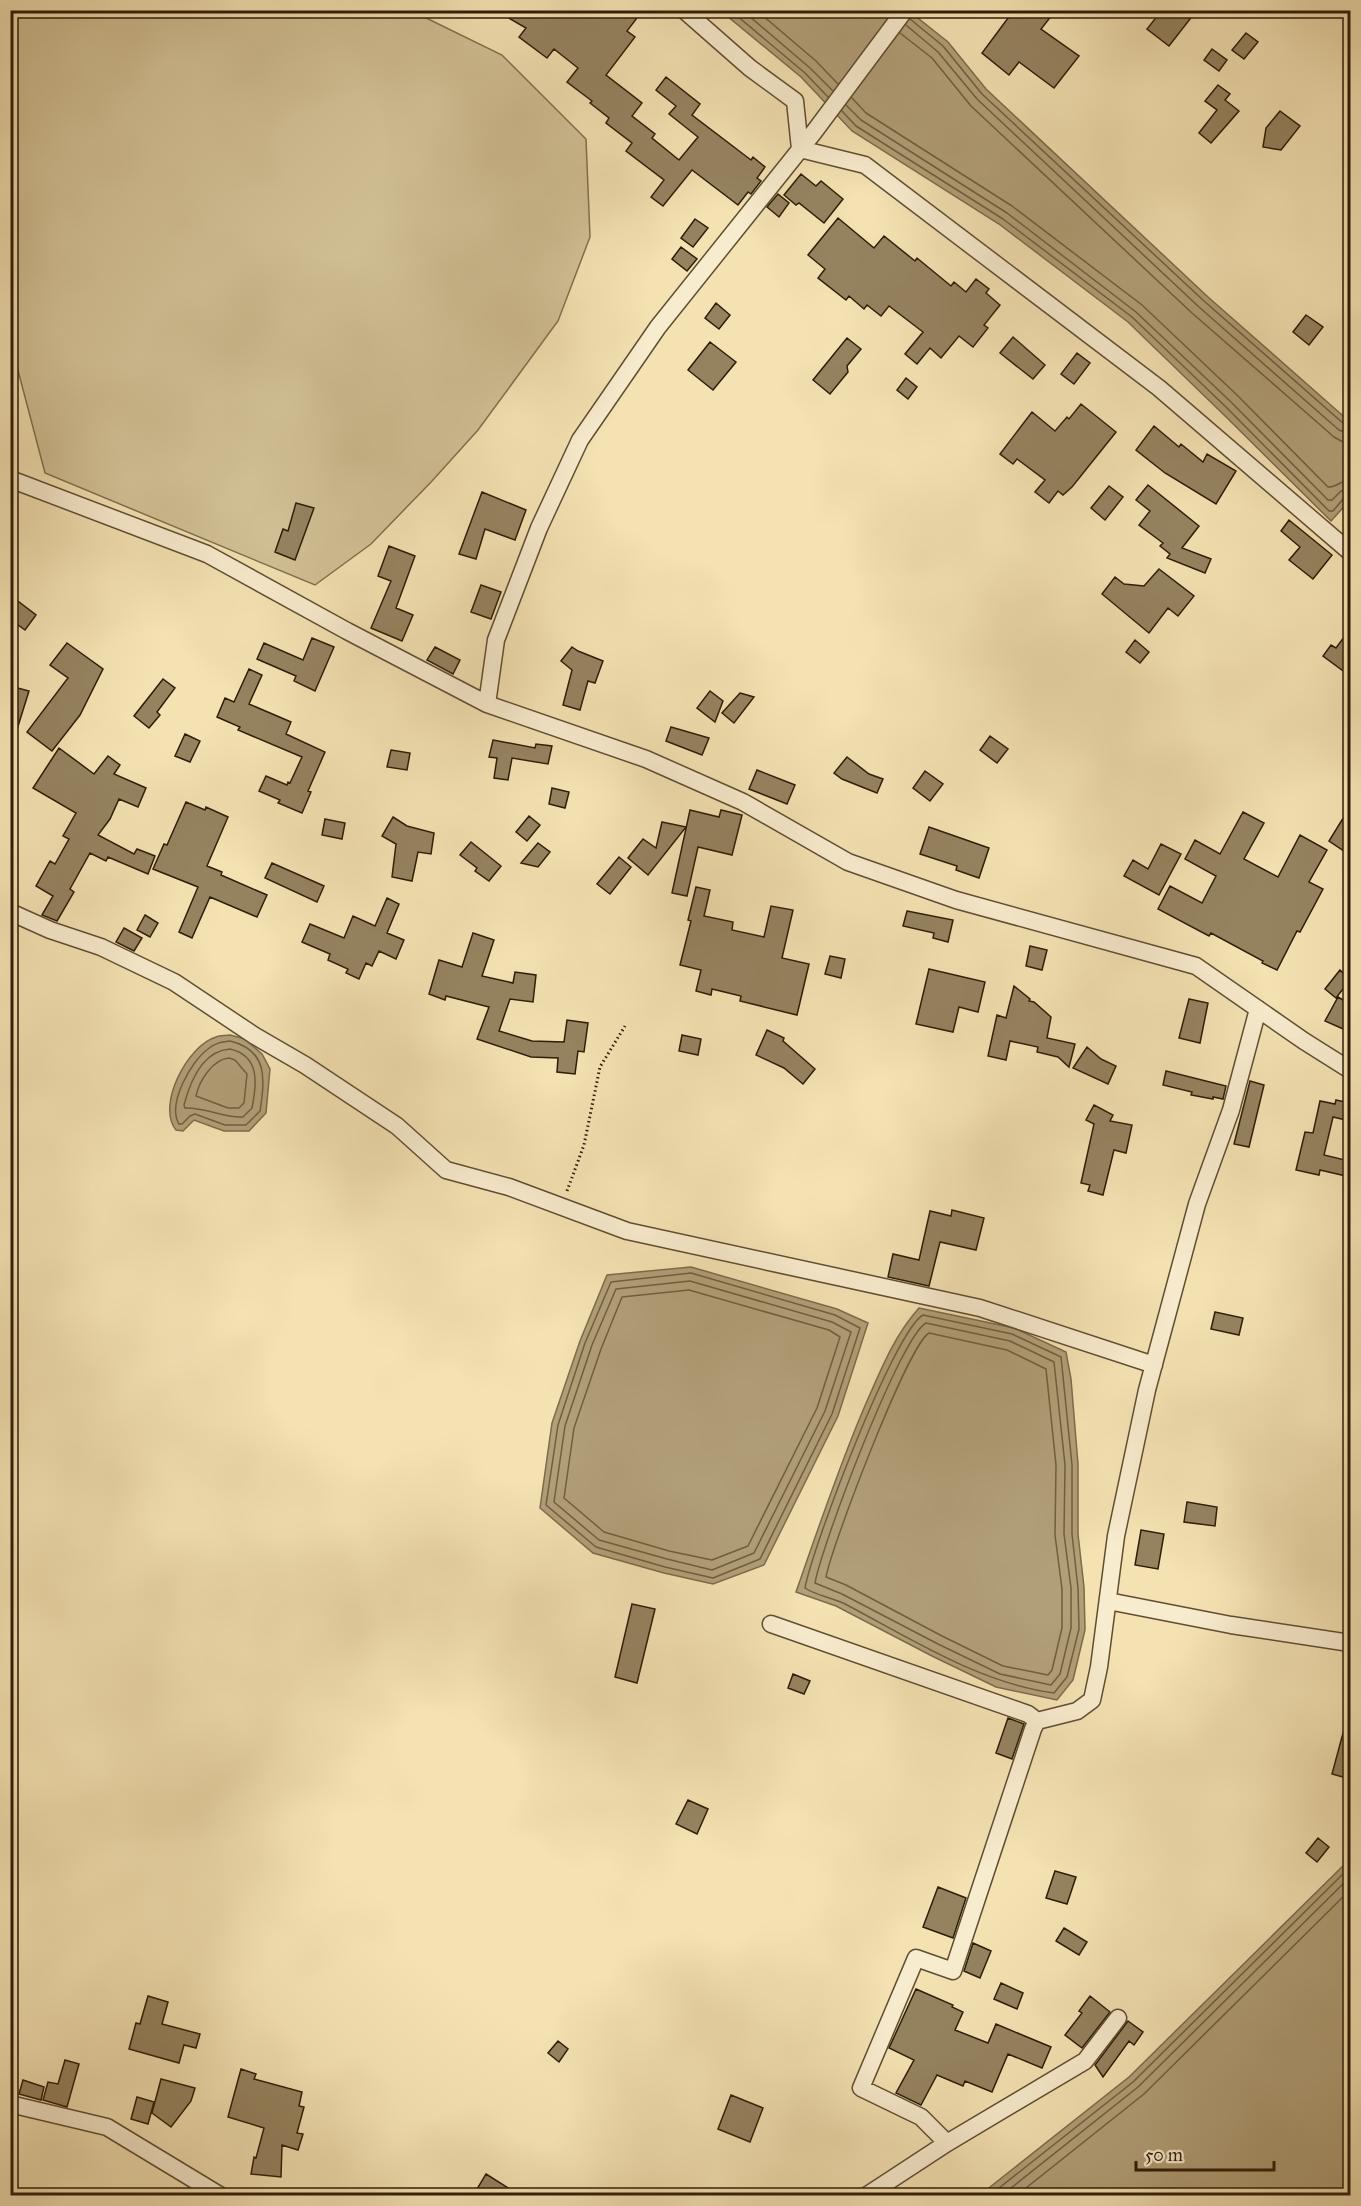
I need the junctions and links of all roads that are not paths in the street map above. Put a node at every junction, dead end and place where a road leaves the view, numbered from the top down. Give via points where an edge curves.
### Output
1 (684, 10) edge
2 (905, 10) edge
3 (800, 148) junction
4 (10, 479) edge
5 (1350, 552) edge
6 (487, 704) junction
7 (10, 912) edge
8 (1258, 1009) junction
9 (1350, 1070) edge
10 (1154, 1365) junction
11 (1108, 1601) junction
12 (771, 1624) dead end
13 (1350, 1643) edge
14 (1037, 1721) junction
15 (1118, 2018) dead end
16 (10, 2104) edge
17 (947, 2143) junction
18 (221, 2196) edge
19 (866, 2196) edge

1 - 3 street via 750,68 795,101
2 - 3 street
3 - 5 street via 865,165 1159,388
3 - 6 street via 658,327 580,440 539,528 496,640
4 - 6 street via 207,554
6 - 8 street via 646,759 743,802 848,862 956,900 1196,966
7 - 10 street via 100,947 174,982 397,1126 446,1170 509,1187 627,1231 980,1308
8 - 9 street
8 - 10 street via 1231,1110 1197,1204
10 - 11 street via 1116,1536
11 - 13 street
11 - 14 street via 1092,1700 1077,1711
12 - 14 street via 1029,1714
14 - 17 street via 953,1971 916,1958 861,2088 921,2118
15 - 17 street via 1085,2061
16 - 18 street via 107,2127
17 - 19 street

